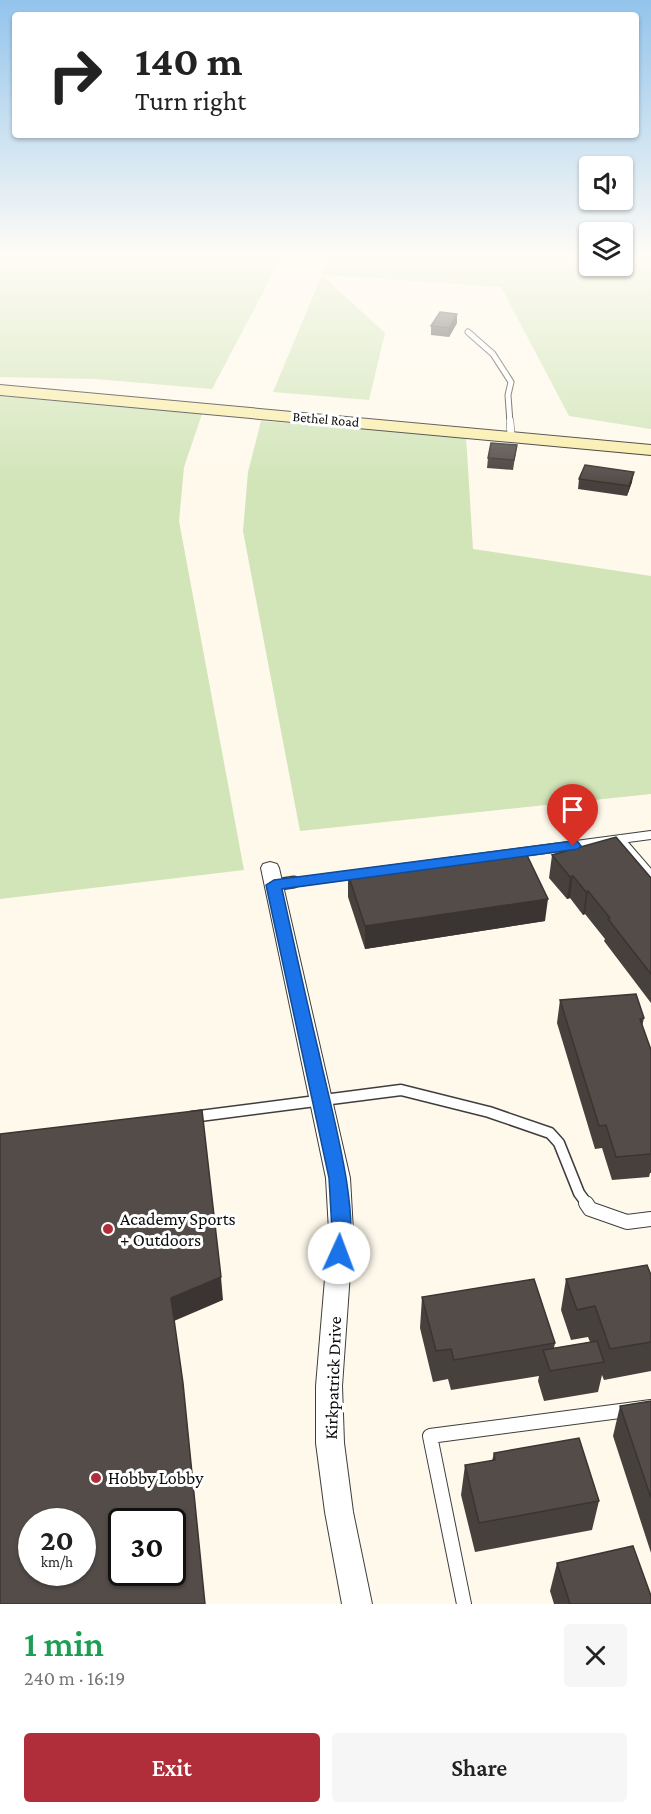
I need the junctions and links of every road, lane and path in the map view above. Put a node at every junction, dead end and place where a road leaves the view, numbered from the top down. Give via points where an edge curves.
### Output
1 (469, 333) edge
2 (0, 390) edge
3 (512, 435) junction
4 (651, 450) edge
5 (651, 835) edge
6 (620, 839) junction
7 (651, 875) edge
8 (272, 877) joint
9 (320, 1099) junction
10 (178, 1119) edge
11 (651, 1219) edge
12 (651, 1407) edge
13 (357, 1604) edge
14 (464, 1604) edge

1 - 3 lane via 491,351 511,382 508,395
2 - 3 main road, Bethel Road
3 - 4 main road, Bethel Road
5 - 6 lane
6 - 7 lane
6 - 8 lane
8 - 9 street, Kirkpatrick Drive
9 - 10 lane
9 - 11 lane via 401,1090 550,1132 590,1209 627,1222
9 - 13 street, Kirkpatrick Drive via 338,1178 341,1231 329,1386 330,1443
12 - 14 lane via 430,1436

